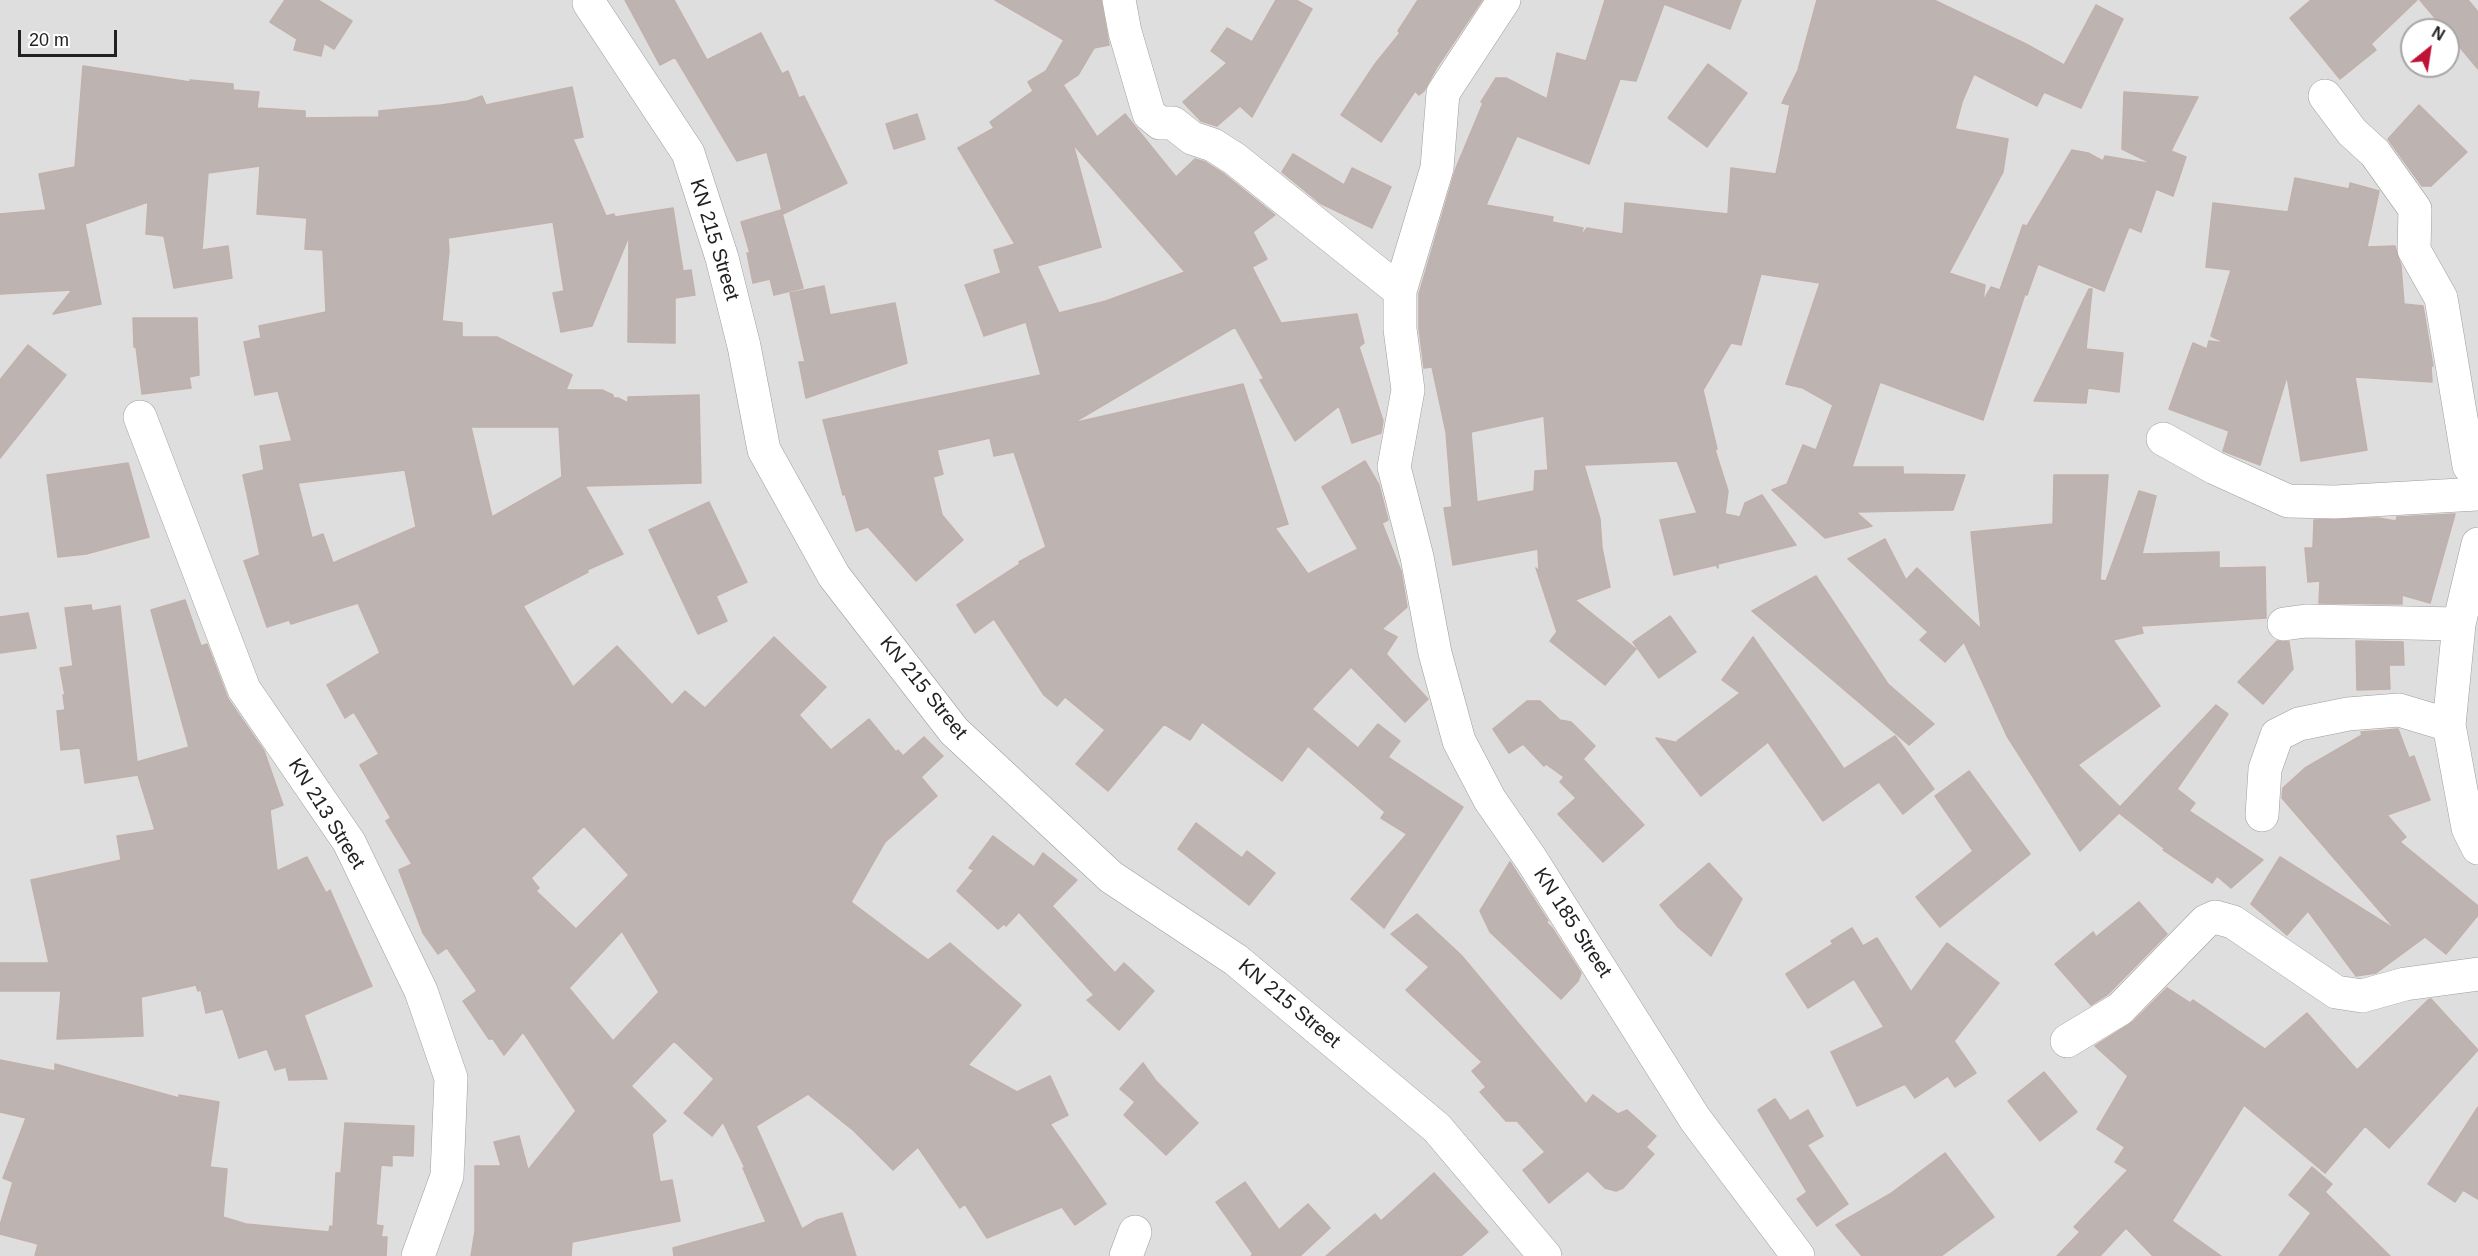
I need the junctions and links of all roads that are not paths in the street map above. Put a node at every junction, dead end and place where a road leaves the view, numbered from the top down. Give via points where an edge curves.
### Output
1 (1119, 0) edge
2 (1504, 0) edge
3 (589, 3) dead end
4 (2325, 96) dead end
5 (1400, 291) junction
6 (140, 417) dead end
7 (2163, 439) dead end
8 (2478, 477) edge
9 (2478, 494) edge
10 (2478, 544) edge
11 (2284, 624) dead end
12 (2459, 624) junction
13 (2465, 685) edge
14 (2449, 725) junction
15 (2262, 815) dead end
16 (2478, 848) edge
17 (2478, 974) edge
18 (2067, 1041) dead end
19 (418, 1256) edge
20 (1545, 1256) edge
21 (1798, 1256) edge

1 - 5 street via 1149,114 1160,123 1173,123 1192,138 1235,159
2 - 5 street, KN 185 Street via 1443,93 1437,168
3 - 20 street, KN 215 Street via 688,153 722,258 764,450 834,576 954,731 1111,877 1236,960 1437,1128
4 - 8 street via 2352,132 2375,153 2415,209 2414,250 2441,298 2469,466
5 - 21 street, KN 185 Street via 1408,390 1394,467 1417,556 1435,653 1459,741 1695,1119
6 - 19 street, KN 213 Street via 244,689 349,842 421,991 451,1078 447,1176
7 - 9 street via 2288,501
10 - 12 street
11 - 12 street
12 - 13 street
13 - 14 street
14 - 15 street via 2399,710 2348,714 2284,731 2277,735 2265,769
14 - 16 street via 2468,828
17 - 18 street via 2405,984 2362,996 2336,992 2233,922 2215,917 2205,921 2120,1009

